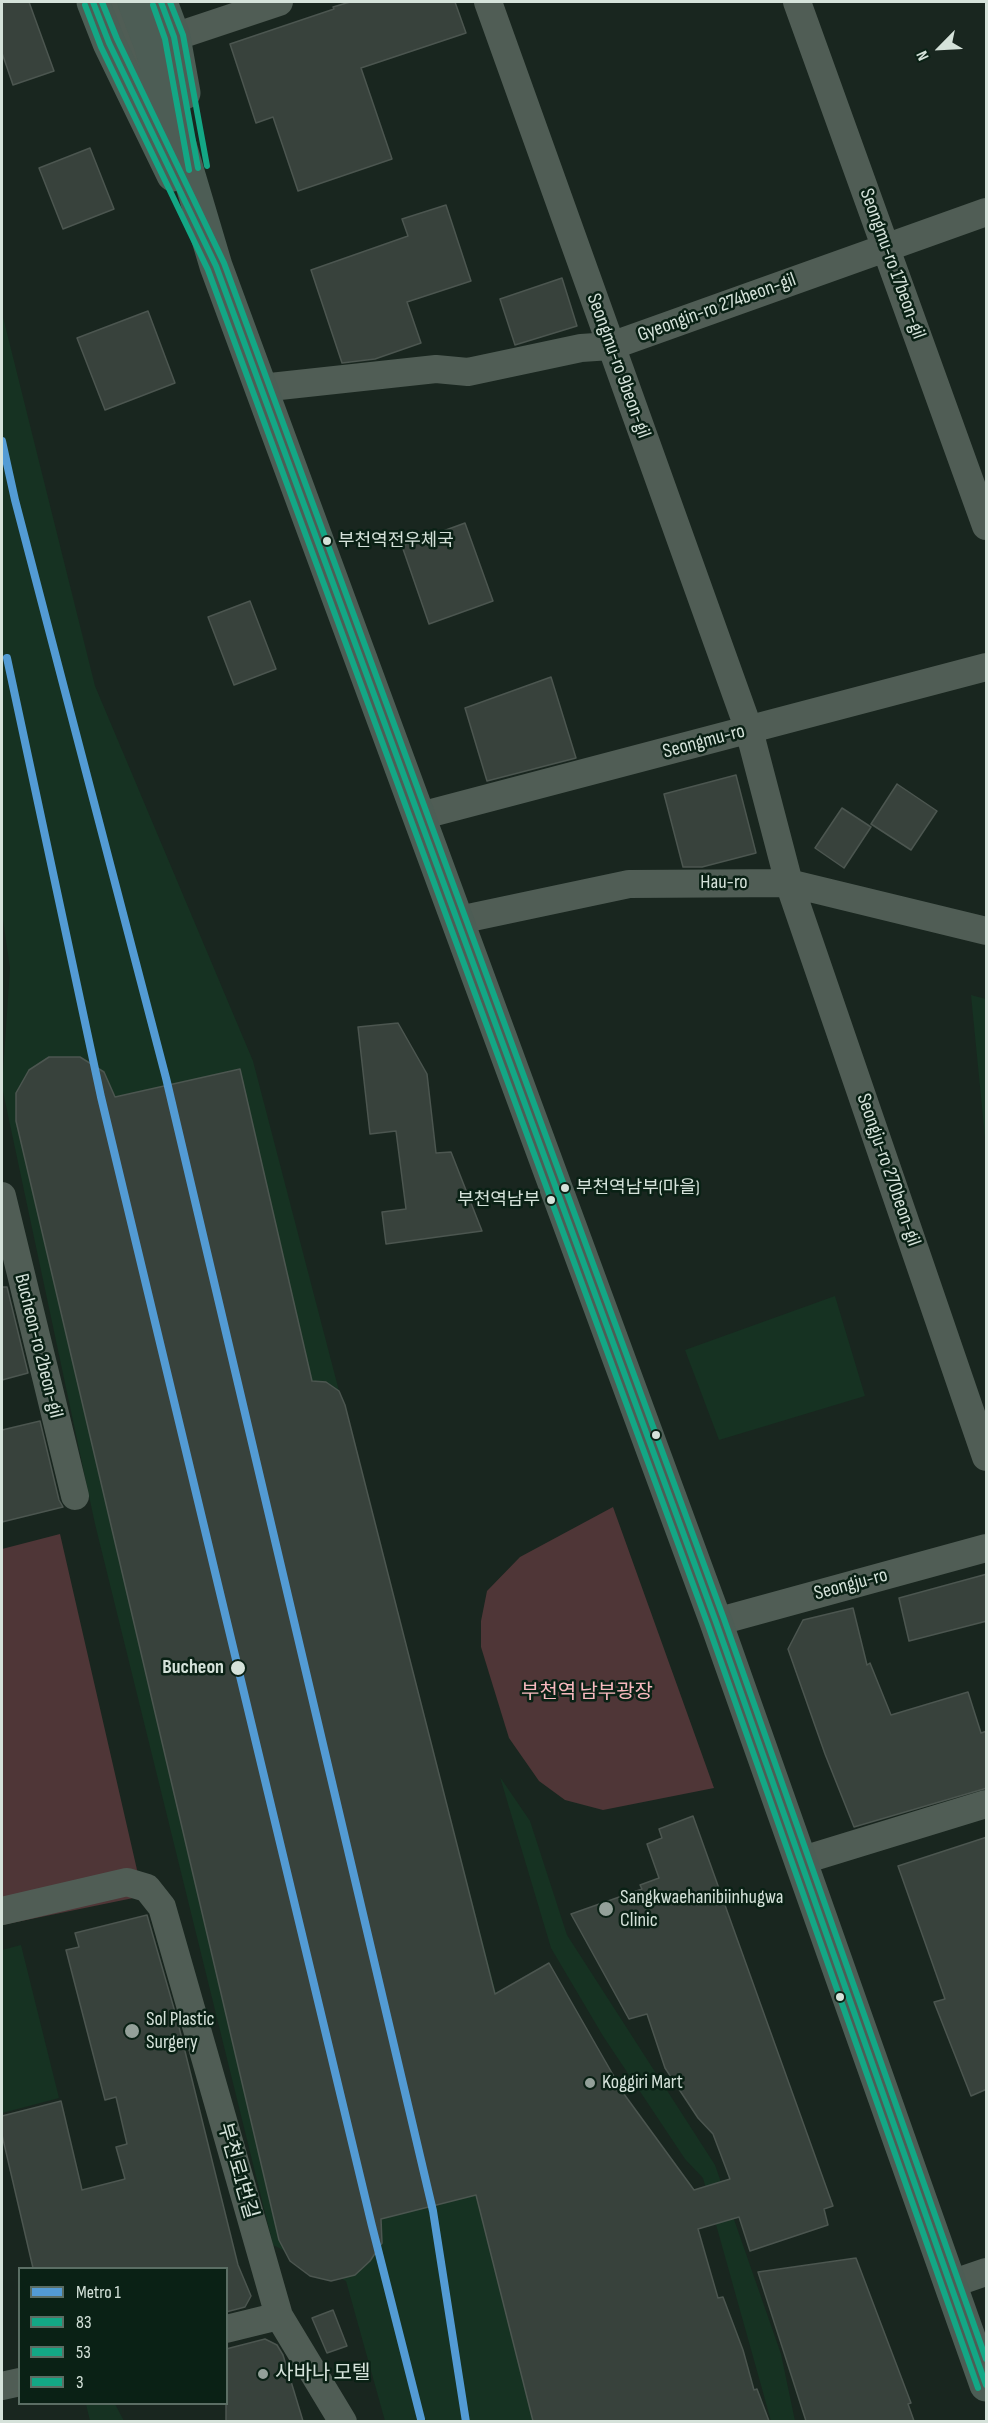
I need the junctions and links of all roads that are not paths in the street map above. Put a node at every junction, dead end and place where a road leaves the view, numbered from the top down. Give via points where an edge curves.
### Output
1 (93, 2) edge
2 (113, 2) edge
3 (134, 2) edge
4 (161, 2) edge
5 (279, 2) edge
6 (488, 2) edge
7 (798, 2) edge
8 (174, 37) junction
9 (987, 213) edge
10 (886, 247) junction
11 (216, 266) junction
12 (611, 346) junction
13 (261, 388) junction
14 (987, 526) edge
15 (987, 667) edge
16 (749, 730) junction
17 (420, 816) junction
18 (789, 883) junction
19 (459, 920) junction
20 (987, 931) edge
21 (2, 1196) edge
22 (987, 1457) edge
23 (75, 1496) dead end
24 (987, 1548) edge
25 (716, 1622) junction
26 (987, 1804) edge
27 (800, 1861) junction
28 (2, 1911) edge
29 (987, 2272) edge
30 (951, 2284) junction
31 (279, 2316) junction
32 (228, 2329) edge
33 (18, 2382) edge
34 (987, 2385) edge
35 (2, 2386) edge
36 (343, 2421) edge

1 - 11 main road
2 - 11 street
3 - 11 main road
4 - 8 main road
5 - 8 street
6 - 12 street, Seongmu-ro 9beon-gil
7 - 10 street, Seongmu-ro 17beon-gil
8 - 11 main road
9 - 10 street, Gyeongin-ro 274beon-gil
10 - 12 street, Gyeongin-ro 274beon-gil
10 - 14 street, Seongmu-ro 17beon-gil
11 - 13 main road
12 - 13 street, Gyeongin-ro 274beon-gil via 581,348 468,372 436,369
12 - 16 street, Seongmu-ro 9beon-gil
13 - 17 main road
15 - 16 street, Seongmu-ro
16 - 17 street, Seongmu-ro
16 - 18 street, Seongmu-ro 9beon-gil
17 - 19 main road
18 - 19 street, Hau-ro via 629,884
18 - 20 street, Hau-ro
18 - 22 street, Seongju-ro 270beon-gil
19 - 25 main road
21 - 23 street, Bucheon-ro 2beon-gil
24 - 25 street, Seongju-ro
25 - 27 main road
26 - 27 street
27 - 30 main road
28 - 31 street, 부천로1번길 via 127,1882 147,1888 162,1907
29 - 30 street
30 - 34 main road
31 - 32 street
31 - 36 street, 부천로1번길
33 - 35 street

